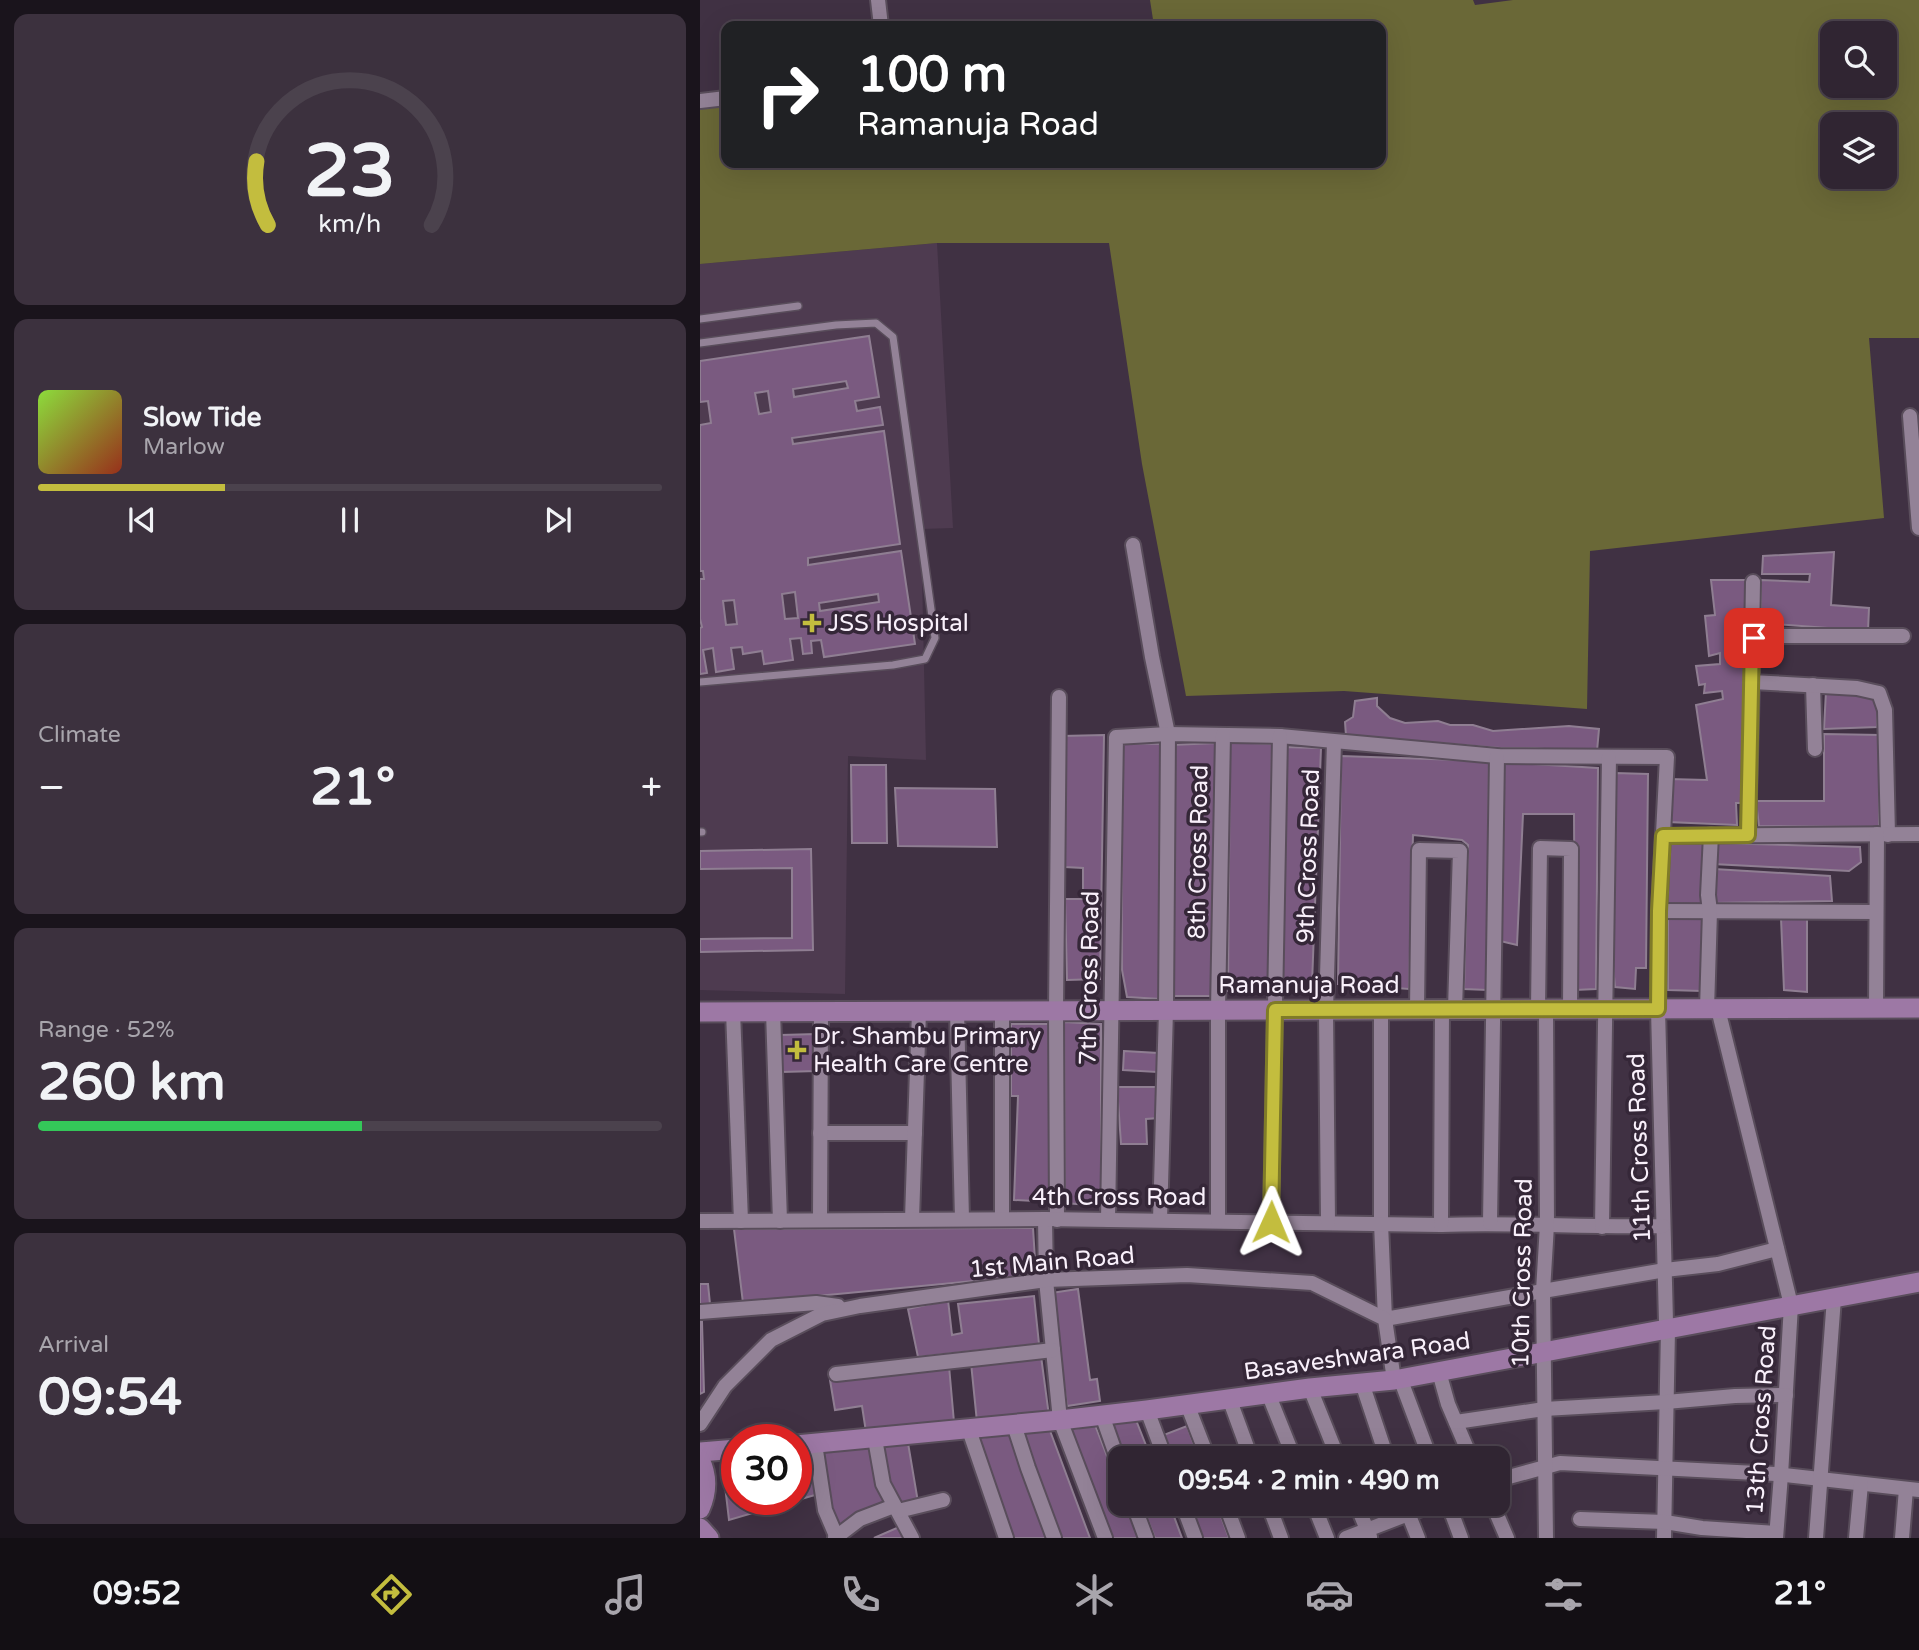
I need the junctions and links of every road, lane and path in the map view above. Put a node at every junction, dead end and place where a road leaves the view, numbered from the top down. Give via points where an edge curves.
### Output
1 (878, 0) edge
2 (880, 21) edge
3 (721, 99) edge
4 (700, 101) edge
5 (798, 306) dead end
6 (700, 319) edge
7 (700, 343) edge
8 (1910, 416) dead end
9 (1919, 528) edge
10 (1133, 545) dead end
11 (1753, 582) dead end
12 (1903, 636) dead end
13 (1752, 640) junction
14 (700, 682) edge
15 (1752, 682) junction
16 (1813, 685) junction
17 (1059, 697) dead end
18 (1168, 734) junction
19 (1223, 735) junction
20 (1280, 736) junction
21 (1335, 742) junction
22 (1815, 749) dead end
23 (1497, 756) junction
24 (1609, 757) junction
25 (1882, 834) junction
26 (1919, 834) edge
27 (1712, 835) junction
28 (1748, 835) junction
29 (1663, 836) junction
30 (1659, 911) junction
31 (1710, 911) junction
32 (1876, 912) junction
33 (1381, 1009) junction
34 (1418, 1009) junction
35 (1448, 1009) junction
36 (1493, 1009) junction
37 (1542, 1009) junction
38 (1570, 1009) junction
39 (1606, 1009) junction
40 (1658, 1009) junction
41 (1712, 1009) junction
42 (1876, 1009) junction
43 (1919, 1009) edge
44 (957, 1010) junction
45 (1002, 1010) junction
46 (1056, 1010) junction
47 (1111, 1010) junction
48 (1166, 1010) junction
49 (1218, 1010) junction
50 (1275, 1010) junction
51 (1326, 1010) junction
52 (774, 1011) junction
53 (821, 1011) junction
54 (919, 1011) junction
55 (700, 1012) edge
56 (733, 1012) junction
57 (820, 1133) junction
58 (915, 1133) junction
59 (912, 1219) junction
60 (962, 1219) junction
61 (1002, 1219) junction
62 (1051, 1219) junction
63 (780, 1220) junction
64 (820, 1220) junction
65 (1108, 1220) junction
66 (1160, 1220) junction
67 (741, 1221) junction
68 (1218, 1221) junction
69 (700, 1222) edge
70 (1271, 1222) junction
71 (1328, 1223) junction
72 (1381, 1223) junction
73 (1490, 1223) junction
74 (1441, 1225) junction
75 (1547, 1225) junction
76 (1663, 1226) junction
77 (1602, 1227) junction
78 (1777, 1249) junction
79 (1665, 1270) junction
80 (1046, 1280) junction
81 (1919, 1282) edge
82 (1543, 1291) junction
83 (1834, 1298) junction
84 (1791, 1306) junction
85 (850, 1308) junction
86 (700, 1312) edge
87 (1385, 1319) junction
88 (1668, 1329) junction
89 (1053, 1350) junction
90 (1544, 1353) junction
91 (1439, 1371) junction
92 (836, 1374) dead end
93 (1397, 1379) junction
94 (1362, 1383) junction
95 (1310, 1388) junction
96 (1268, 1393) junction
97 (1786, 1395) junction
98 (1229, 1398) junction
99 (1666, 1402) junction
100 (1187, 1404) junction
101 (1544, 1409) junction
102 (1147, 1410) junction
103 (1102, 1415) junction
104 (1060, 1420) junction
105 (1456, 1422) junction
106 (700, 1424) edge
107 (1014, 1425) junction
108 (970, 1430) junction
109 (875, 1438) junction
110 (812, 1444) edge
111 (1113, 1446) edge
112 (1160, 1446) edge
113 (1203, 1446) edge
114 (1247, 1446) edge
115 (1289, 1446) edge
116 (1333, 1446) edge
117 (1383, 1446) edge
118 (1425, 1446) edge
119 (1466, 1446) edge
120 (721, 1451) edge
121 (700, 1452) edge
122 (700, 1460) edge
123 (812, 1466) edge
124 (1545, 1466) junction
125 (1665, 1468) junction
126 (1781, 1475) junction
127 (1510, 1476) edge
128 (1821, 1479) junction
129 (1861, 1484) junction
130 (1913, 1490) edge
131 (943, 1500) dead end
132 (700, 1509) edge
133 (896, 1509) junction
134 (1138, 1516) edge
135 (1187, 1516) edge
136 (1230, 1516) edge
137 (1273, 1516) edge
138 (1318, 1516) edge
139 (1361, 1516) edge
140 (1396, 1516) edge
141 (1409, 1516) edge
142 (1453, 1516) edge
143 (1498, 1516) edge
144 (1580, 1519) dead end
145 (1665, 1522) junction
146 (700, 1528) edge
147 (1369, 1534) edge
148 (1776, 1536) edge
149 (709, 1538) edge
150 (836, 1538) edge
151 (912, 1538) edge
152 (1006, 1538) edge
153 (1054, 1538) edge
154 (1105, 1538) edge
155 (1146, 1538) edge
156 (1195, 1538) edge
157 (1238, 1538) edge
158 (1281, 1538) edge
159 (1327, 1538) edge
160 (1346, 1538) edge
161 (1418, 1538) edge
162 (1461, 1538) edge
163 (1507, 1538) edge
164 (1546, 1538) edge
165 (1664, 1538) edge
166 (1816, 1538) edge
167 (1856, 1538) edge
168 (1902, 1538) edge

1 - 2 street
3 - 4 street
5 - 6 lane
7 - 14 lane via 876,323 893,337 935,638 925,659 893,665
8 - 9 street
10 - 18 street
11 - 13 street
12 - 13 street via 1756,636
13 - 15 street
15 - 16 street
15 - 28 street
16 - 22 street
16 - 25 street via 1879,693 1885,710
17 - 46 street
18 - 19 street
18 - 47 street, 7th Cross Road via 1116,737
18 - 48 street
19 - 20 street
19 - 49 street, 8th Cross Road
20 - 21 street
20 - 50 street
21 - 23 street
21 - 51 street, 9th Cross Road
23 - 24 street
23 - 36 street
24 - 29 street, 11th Cross Road via 1667,757
24 - 39 street
25 - 26 street
25 - 28 street
25 - 32 street
27 - 28 street
27 - 29 street
27 - 31 street, 13th Cross Road
29 - 30 street, 11th Cross Road
30 - 31 street
30 - 40 street, 11th Cross Road
31 - 32 street
31 - 41 street, 13th Cross Road
32 - 42 street
33 - 34 street, Ramanuja Road
33 - 51 street, Ramanuja Road
33 - 72 street
34 - 35 street, Ramanuja Road
34 - 35 street via 1419,850 1460,851
35 - 36 street, Ramanuja Road
35 - 74 street
36 - 37 street, Ramanuja Road
36 - 73 street
37 - 38 street, Ramanuja Road
37 - 38 street, 10th Cross Road via 1540,848 1571,849
37 - 75 street, 10th Cross Road
38 - 39 street, Ramanuja Road
39 - 40 street, Ramanuja Road
39 - 77 street
40 - 41 street, Ramanuja Road
40 - 76 street, 11th Cross Road
41 - 42 street, Ramanuja Road
41 - 78 street, 13th Cross Road
42 - 43 street, Ramanuja Road
44 - 45 street, Ramanuja Road
44 - 54 street, Ramanuja Road
44 - 60 street
45 - 46 street, Ramanuja Road
45 - 61 street
46 - 47 street, Ramanuja Road
46 - 62 street
47 - 48 street, Ramanuja Road
47 - 65 street, 7th Cross Road
48 - 49 street, Ramanuja Road
48 - 66 street
49 - 50 street, Ramanuja Road
49 - 68 street, 8th Cross Road
50 - 51 street, Ramanuja Road
50 - 70 street
51 - 71 street, 9th Cross Road
52 - 53 street, Ramanuja Road
52 - 56 street, Ramanuja Road
52 - 63 street
53 - 54 street, Ramanuja Road
53 - 57 street
54 - 58 street
55 - 56 street, Ramanuja Road
56 - 67 street
57 - 58 street
57 - 64 street
58 - 59 street
59 - 60 street, 4th Cross Road
59 - 64 street, 4th Cross Road
60 - 61 street, 4th Cross Road
61 - 62 street, 4th Cross Road
62 - 65 street, 4th Cross Road
62 - 80 street
63 - 64 street, 4th Cross Road
63 - 67 street, 4th Cross Road
65 - 66 street, 4th Cross Road
66 - 68 street, 4th Cross Road
67 - 69 street, 4th Cross Road
68 - 70 street, 4th Cross Road
70 - 71 street, 4th Cross Road
71 - 72 street, 4th Cross Road
72 - 74 street, 4th Cross Road
72 - 87 street
73 - 74 street, 4th Cross Road
73 - 75 street, 4th Cross Road
75 - 77 street, 4th Cross Road
75 - 82 street, 10th Cross Road
76 - 77 street, 4th Cross Road
76 - 79 street, 11th Cross Road
78 - 79 street via 1717,1264
78 - 84 street, 13th Cross Road
79 - 82 street
79 - 88 street, 11th Cross Road
80 - 85 street, 1st Main Road
80 - 87 street, 1st Main Road via 1187,1275 1312,1283
80 - 89 street
81 - 83 street, Basaveshwara Road
82 - 87 street
82 - 90 street, 10th Cross Road
83 - 84 street, Basaveshwara Road
83 - 128 street
84 - 88 street, Basaveshwara Road
84 - 97 street, 13th Cross Road
85 - 86 street via 816,1303
85 - 106 street, 1st Main Road via 822,1314 771,1340 725,1386
87 - 93 street
88 - 90 street, Basaveshwara Road
88 - 99 street, 11th Cross Road
89 - 92 street
89 - 104 street
90 - 91 street, Basaveshwara Road
90 - 101 street, 10th Cross Road
91 - 93 street, Basaveshwara Road
91 - 105 street
93 - 94 street, Basaveshwara Road
93 - 118 street
94 - 95 street, Basaveshwara Road
94 - 117 street
95 - 96 street, Basaveshwara Road
95 - 116 street
96 - 98 street, Basaveshwara Road
96 - 115 street
97 - 99 street
97 - 126 street, 13th Cross Road
98 - 100 street, Basaveshwara Road
98 - 114 street
99 - 101 street
99 - 125 street, 11th Cross Road
100 - 102 street, Basaveshwara Road
100 - 113 street
101 - 105 street
101 - 124 street, 10th Cross Road
102 - 103 street, Basaveshwara Road
102 - 112 street
103 - 104 street, Basaveshwara Road
103 - 111 street
104 - 107 street, Basaveshwara Road
104 - 154 street
105 - 119 street
107 - 108 street, Basaveshwara Road
107 - 153 street
108 - 109 street, Basaveshwara Road
108 - 152 street
109 - 110 street, Basaveshwara Road
109 - 133 street via 883,1484
120 - 121 street
122 - 132 street via 706,1484
123 - 150 street
124 - 125 street
124 - 127 street
124 - 164 street, 10th Cross Road
125 - 126 street
125 - 145 street, 11th Cross Road
126 - 128 street
126 - 148 street, 13th Cross Road
128 - 129 street
128 - 166 street
129 - 130 street
129 - 167 street
130 - 168 street
131 - 133 street
133 - 150 street via 860,1519
133 - 151 street
134 - 155 street
135 - 156 street
136 - 157 street
137 - 158 street
138 - 159 street
139 - 147 street
140 - 147 street
141 - 161 street
142 - 162 street
143 - 163 street
144 - 145 street
145 - 148 street
145 - 165 street, 11th Cross Road
146 - 149 street
147 - 160 street

